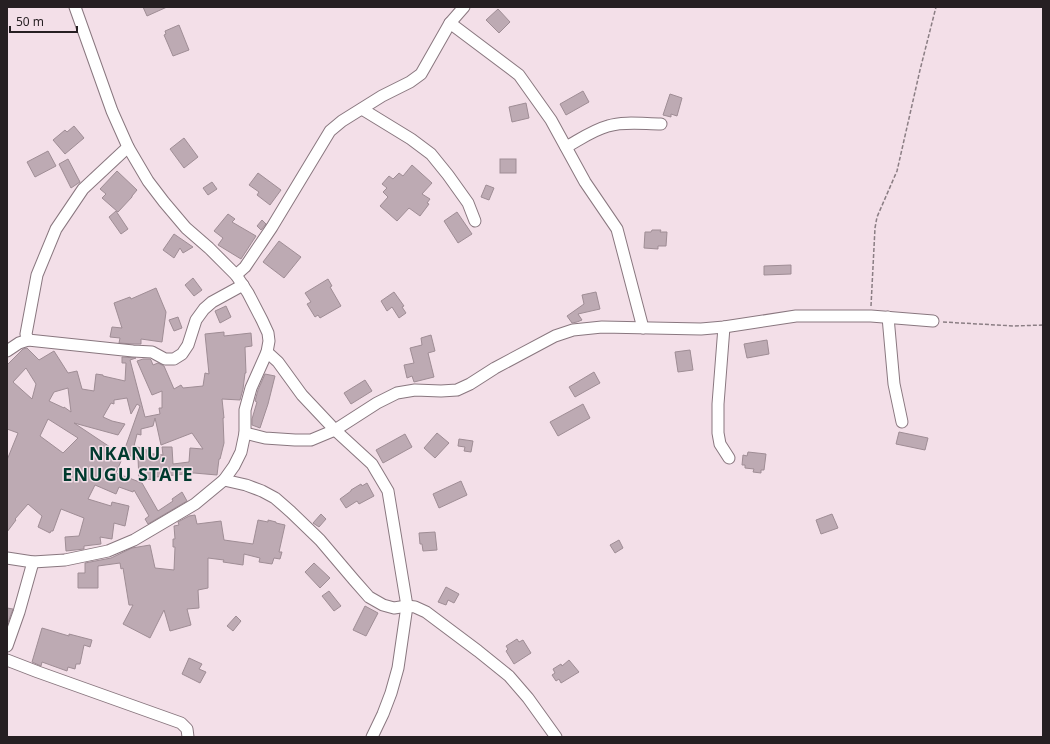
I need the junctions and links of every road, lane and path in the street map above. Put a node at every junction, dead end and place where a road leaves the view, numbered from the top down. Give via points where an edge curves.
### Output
1 (464, 7) edge
2 (936, 7) edge
3 (79, 8) edge
4 (450, 23) junction
5 (362, 109) junction
6 (661, 124) dead end
7 (128, 147) junction
8 (566, 147) junction
9 (475, 221) dead end
10 (236, 275) junction
11 (243, 285) junction
12 (871, 316) junction
13 (888, 317) junction
14 (933, 321) joint
15 (1043, 325) edge
16 (724, 327) junction
17 (643, 328) junction
18 (28, 340) junction
19 (7, 350) edge
20 (267, 352) junction
21 (902, 422) dead end
22 (335, 430) junction
23 (246, 433) junction
24 (729, 458) dead end
25 (224, 480) junction
26 (7, 558) edge
27 (33, 562) junction
28 (407, 606) junction
29 (7, 646) edge
30 (7, 660) edge
31 (188, 737) edge
32 (372, 737) edge
33 (556, 737) edge

1 - 4 street
2 - 12 path via 897,171 876,217
3 - 7 street via 112,111
4 - 5 street via 421,74
4 - 8 street via 518,75 551,120
5 - 9 street via 431,154 468,203
5 - 10 street via 330,131 272,227 245,268
6 - 8 street via 608,126
7 - 10 street via 164,202 186,228
7 - 18 street via 83,189 56,229 37,274 26,334
8 - 17 street via 585,182 617,229
10 - 11 street
11 - 18 street via 204,309 196,320 188,345 182,354 174,359 165,359 152,352
11 - 20 street via 268,333
12 - 13 street
12 - 16 street via 796,316
13 - 14 street
13 - 21 street via 894,384
14 - 15 path via 1014,326
16 - 17 street
16 - 24 street via 718,434 720,444
17 - 22 street via 602,327 573,330 555,336 457,390 415,390 396,393
18 - 19 street
20 - 22 street via 278,362 302,396
20 - 23 street via 251,388 245,410
22 - 23 street via 311,440 265,438
22 - 28 street via 372,464 388,491
23 - 25 street via 241,452
25 - 27 street via 195,504 134,540 108,551 65,560
25 - 28 street via 246,485 276,498 320,540 369,597 394,608
26 - 27 street
27 - 29 street
28 - 32 street via 398,668 391,693
28 - 33 street via 426,612 509,676
30 - 31 street via 181,722 187,729

